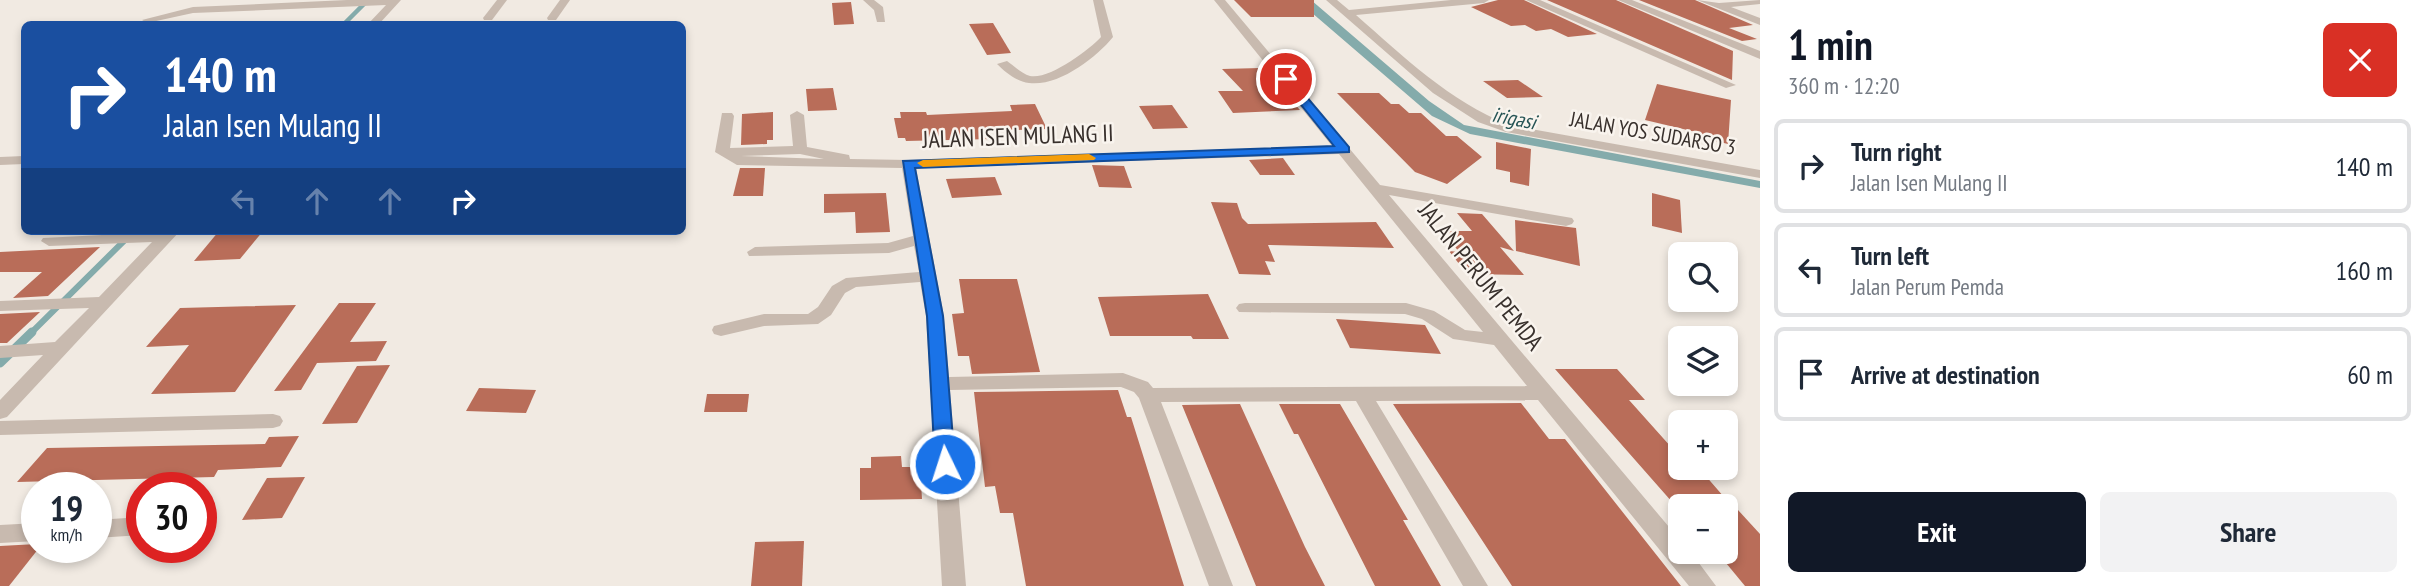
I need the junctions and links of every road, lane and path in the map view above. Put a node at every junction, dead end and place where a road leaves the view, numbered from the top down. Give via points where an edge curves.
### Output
1 (502, 0) edge
2 (565, 0) edge
3 (868, 0) edge
4 (1098, 0) edge
5 (1219, 0) edge
6 (1331, 0) edge
7 (1484, 0) edge
8 (1531, 0) edge
9 (1623, 0) edge
10 (1702, 0) edge
11 (395, 1) edge
12 (1760, 1) edge
13 (1716, 6) junction
14 (1348, 13) junction
15 (488, 18) dead end
16 (552, 18) dead end
17 (147, 20) dead end
18 (881, 20) dead end
19 (376, 21) edge
20 (1760, 22) edge
21 (1760, 55) edge
22 (1003, 64) dead end
23 (1730, 85) dead end
24 (797, 114) dead end
25 (727, 116) dead end
26 (800, 150) junction
27 (1344, 150) junction
28 (722, 152) junction
29 (854, 164) junction
30 (908, 164) junction
31 (1760, 174) edge
32 (1374, 188) junction
33 (1566, 221) dead end
34 (152, 235) edge
35 (168, 235) edge
36 (920, 239) junction
37 (49, 241) dead end
38 (755, 253) dead end
39 (927, 276) junction
40 (104, 302) junction
41 (0, 306) edge
42 (1245, 308) dead end
43 (722, 330) dead end
44 (1499, 340) junction
45 (60, 348) junction
46 (0, 352) edge
47 (940, 384) junction
48 (1361, 392) junction
49 (1544, 393) junction
50 (8, 394) edge
51 (1148, 395) junction
52 (0, 412) edge
53 (273, 421) dead end
54 (0, 428) edge
55 (21, 533) edge
56 (0, 534) edge
57 (954, 586) edge
58 (1222, 586) edge
59 (1476, 586) edge
60 (1703, 586) edge

1 - 15 street
2 - 16 street
3 - 18 street via 879,9
4 - 22 street via 1107,37 1087,55 1036,81
5 - 27 street, JALAN PERUM PEMDA
6 - 14 street, JALAN YOS SUDARSO 3
7 - 14 street
8 - 23 street
9 - 21 street
10 - 13 street
11 - 17 street via 193,10
11 - 19 street
12 - 13 street
13 - 20 street
14 - 31 street, JALAN YOS SUDARSO 3 via 1442,93 1491,124
24 - 26 street
25 - 28 street
26 - 28 street
26 - 29 street via 831,153
27 - 30 street, JALAN ISEN MULANG II
27 - 32 street, JALAN PERUM PEMDA
28 - 29 street via 751,164
29 - 30 street
30 - 36 street, JALAN ISEN MULANG II
32 - 33 street
32 - 44 street, JALAN PERUM PEMDA
34 - 37 street
35 - 40 street
36 - 38 street via 889,248
36 - 39 street, JALAN ISEN MULANG II
39 - 43 street via 852,282 838,290 825,311 812,320 764,320
39 - 47 street, JALAN ISEN MULANG II
40 - 41 street
40 - 45 street
42 - 44 street via 1406,309 1428,315 1460,335
44 - 49 street, JALAN PERUM PEMDA
45 - 46 street
45 - 50 street
47 - 51 street via 1123,380
47 - 57 street, JALAN ISEN MULANG II
48 - 49 street
48 - 51 street
48 - 59 street
49 - 60 street, JALAN PERUM PEMDA
50 - 52 street
51 - 58 street
53 - 54 street
55 - 56 street

